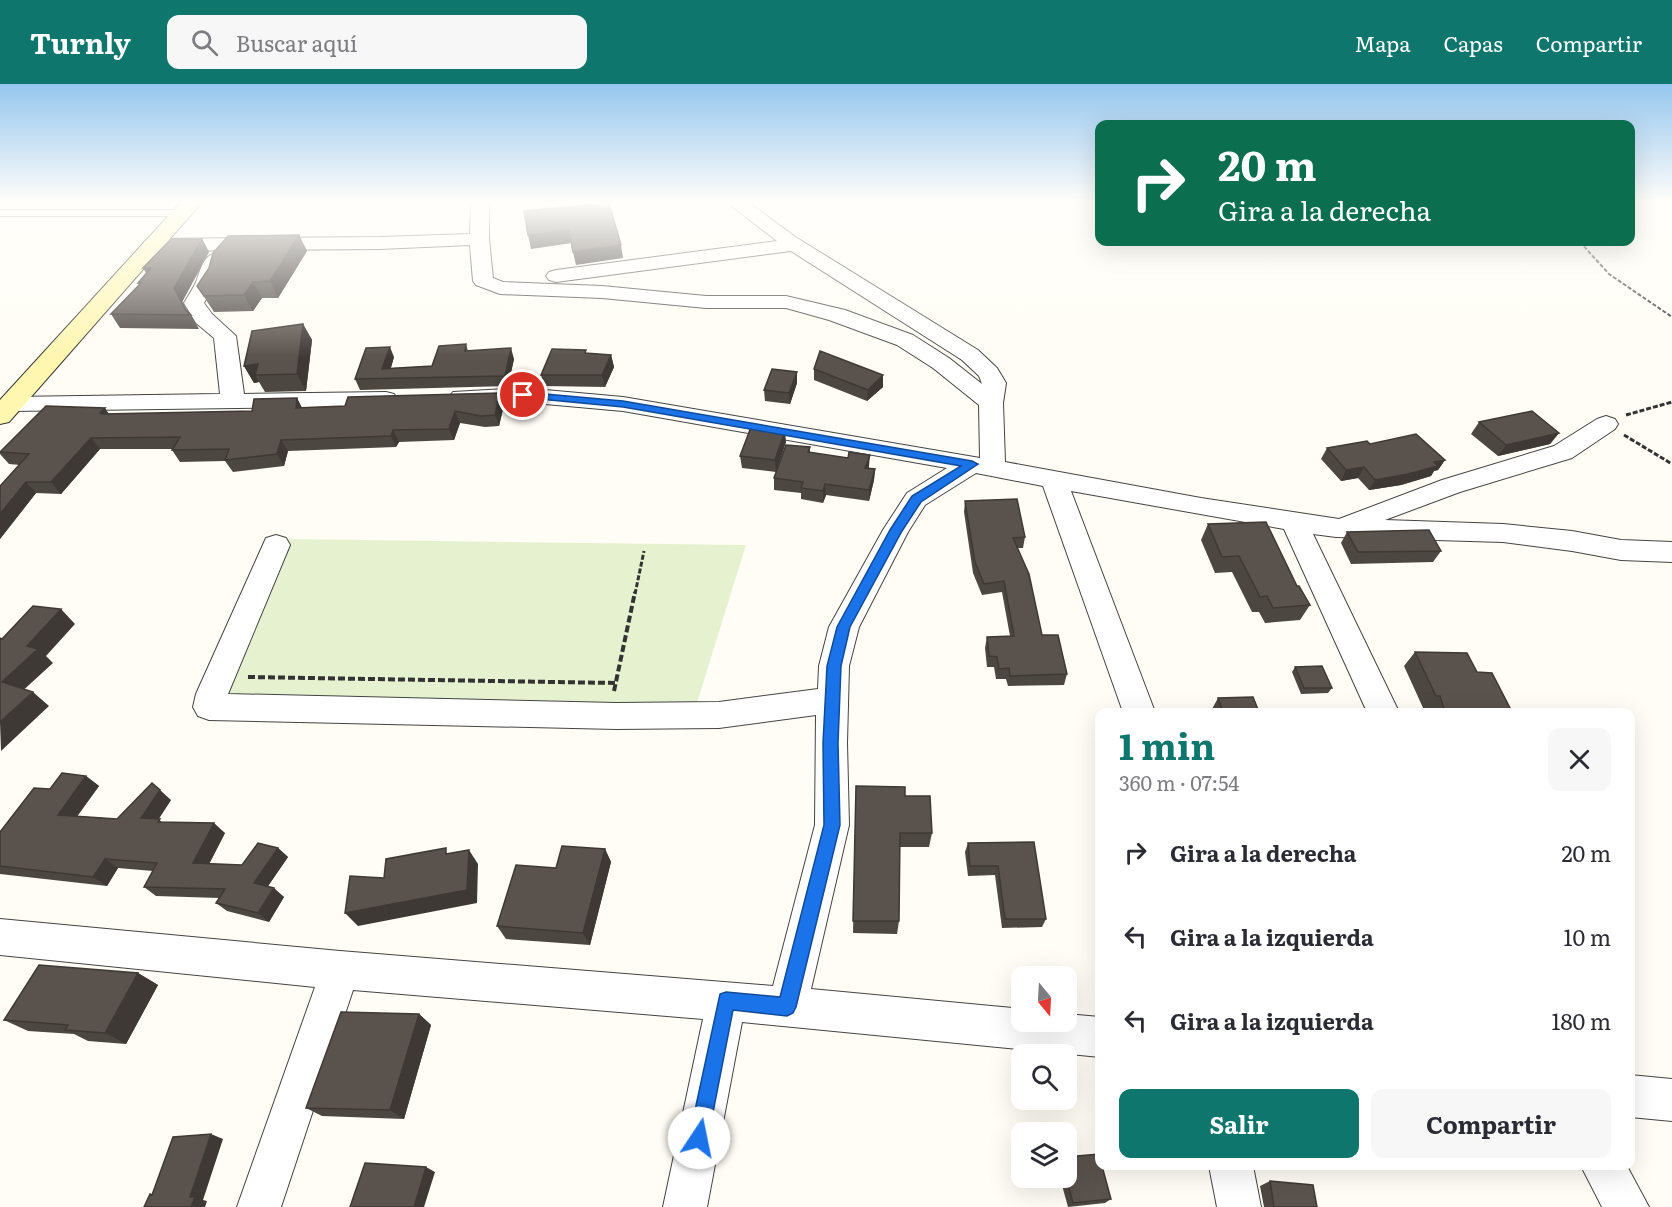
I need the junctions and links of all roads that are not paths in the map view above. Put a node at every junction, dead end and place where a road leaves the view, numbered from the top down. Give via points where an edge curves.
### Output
1 (145, 253) edge
2 (222, 253) edge
3 (480, 253) edge
4 (731, 253) edge
5 (807, 253) edge
6 (492, 285) junction
7 (233, 402) junction
8 (991, 403) junction
9 (6, 410) edge
10 (1606, 424) road end
11 (983, 466) junction
12 (1054, 481) junction
13 (1294, 521) junction
14 (1336, 528) junction
15 (276, 545) dead end
16 (1672, 552) edge
17 (833, 700) junction
18 (1137, 708) edge
19 (1381, 708) edge
20 (0, 937) edge
21 (340, 970) junction
22 (726, 1001) junction
23 (787, 1007) junction
24 (1095, 1037) edge
25 (1635, 1096) edge
26 (1672, 1100) edge
27 (1232, 1170) edge
28 (1605, 1170) edge
29 (258, 1207) edge
30 (685, 1207) edge
31 (1239, 1207) edge
32 (1627, 1207) edge

1 - 9 main road
2 - 7 street via 210,267 194,303 225,336
3 - 6 street via 483,281
4 - 6 street
5 - 8 street via 970,355 994,383
6 - 8 street via 706,302 786,302 837,315 905,340
7 - 9 street
7 - 11 street via 523,395 623,404
8 - 11 street
10 - 14 street via 1563,452 1451,486
11 - 12 street
11 - 17 street via 916,499 896,530 844,627 834,666
12 - 13 street
12 - 18 street
13 - 14 street
13 - 19 street
14 - 16 street via 1503,533 1621,550
15 - 17 street via 209,707 719,715
17 - 23 street via 832,825
20 - 21 street
21 - 22 street
21 - 29 street
22 - 23 street
22 - 30 street
23 - 24 street
25 - 26 street
27 - 31 street
28 - 32 street

